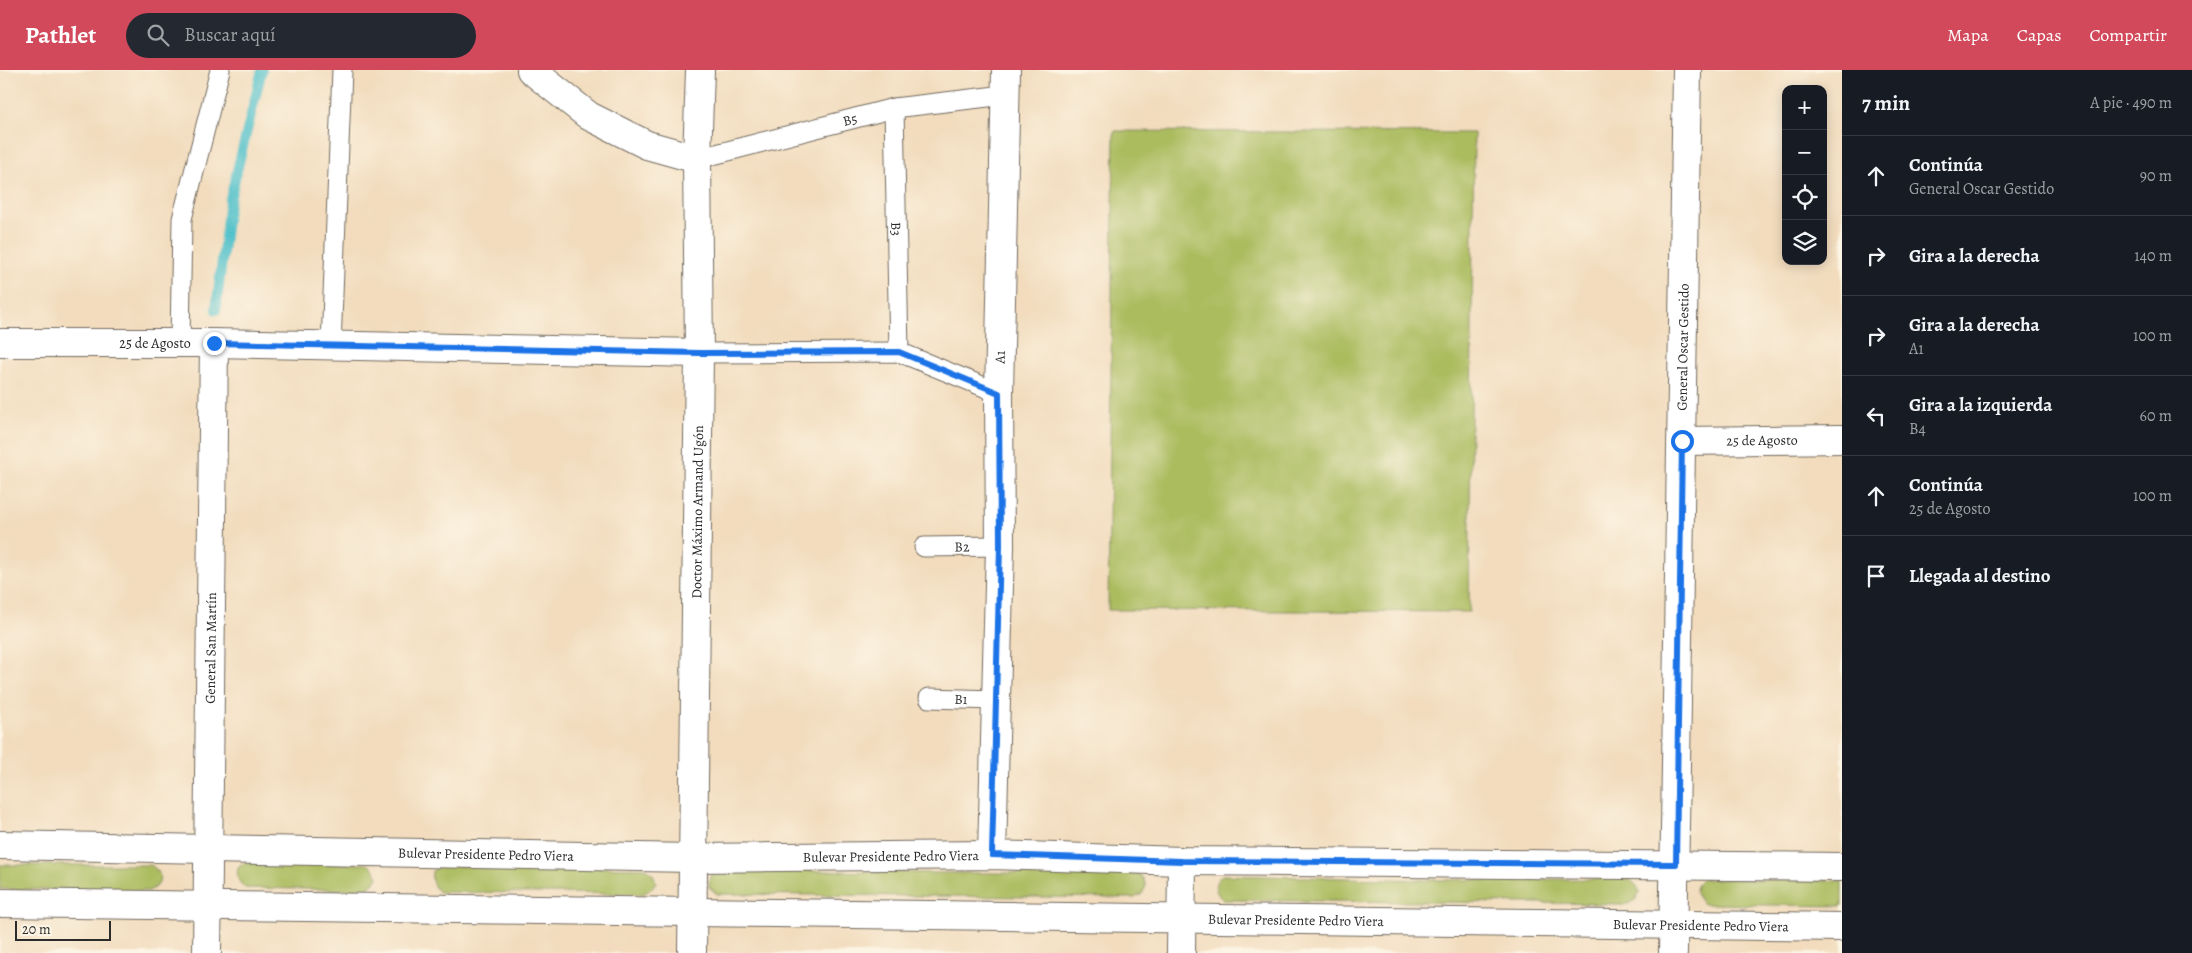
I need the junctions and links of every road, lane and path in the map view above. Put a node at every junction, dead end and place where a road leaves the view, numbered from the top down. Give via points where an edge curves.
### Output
1 (220, 70) edge
2 (342, 70) edge
3 (531, 70) edge
4 (700, 70) edge
5 (1687, 70) edge
6 (1006, 83) edge
7 (894, 108) junction
8 (697, 159) junction
9 (0, 343) edge
10 (180, 343) junction
11 (214, 343) junction
12 (331, 346) junction
13 (899, 352) junction
14 (699, 353) junction
15 (999, 393) junction
16 (1842, 439) edge
17 (1682, 441) junction
18 (1000, 546) junction
19 (924, 547) dead end
20 (929, 698) dead end
21 (995, 700) junction
22 (0, 845) edge
23 (207, 848) junction
24 (992, 855) junction
25 (693, 858) junction
26 (1182, 861) junction
27 (1676, 864) junction
28 (1842, 867) edge
29 (0, 903) edge
30 (208, 906) junction
31 (692, 912) junction
32 (1181, 918) junction
33 (1673, 925) junction
34 (1842, 927) edge
35 (207, 953) edge
36 (692, 953) edge
37 (1181, 953) edge
38 (1673, 953) edge

1 - 10 lane via 182,219
2 - 12 lane
3 - 8 street via 589,116 647,145
4 - 8 street, Doctor Máximo Armand Ugón
5 - 17 street, General Oscar Gestido
6 - 7 lane, B5
6 - 15 street, A1
7 - 8 lane, B5
7 - 13 lane, B3
8 - 14 street, Doctor Máximo Armand Ugón
9 - 10 street, 25 de Agosto
10 - 11 street, 25 de Agosto
11 - 12 street, 25 de Agosto
11 - 23 street, General San Martín
12 - 14 street, 25 de Agosto
13 - 14 lane
13 - 15 lane
14 - 25 street, Doctor Máximo Armand Ugón
15 - 18 street, A1
16 - 17 street, 25 de Agosto
17 - 27 street, General Oscar Gestido
18 - 19 lane, B2
18 - 21 street, A1
20 - 21 lane, B1
21 - 24 street, A1
22 - 23 street, Bulevar Presidente Pedro Viera
23 - 25 street, Bulevar Presidente Pedro Viera
23 - 30 street, General San Martín
24 - 25 street, Bulevar Presidente Pedro Viera
24 - 26 street, Bulevar Presidente Pedro Viera
25 - 31 street, Doctor Máximo Armand Ugón
26 - 27 street, Bulevar Presidente Pedro Viera
26 - 32 street
27 - 28 street, Bulevar Presidente Pedro Viera
27 - 33 street, General Oscar Gestido
29 - 30 street, Bulevar Presidente Pedro Viera
30 - 31 street, Bulevar Presidente Pedro Viera
30 - 35 street, General San Martín
31 - 32 street, Bulevar Presidente Pedro Viera
31 - 36 street, Doctor Máximo Armand Ugón
32 - 33 street, Bulevar Presidente Pedro Viera
32 - 37 street
33 - 34 street, Bulevar Presidente Pedro Viera
33 - 38 street, General Oscar Gestido

